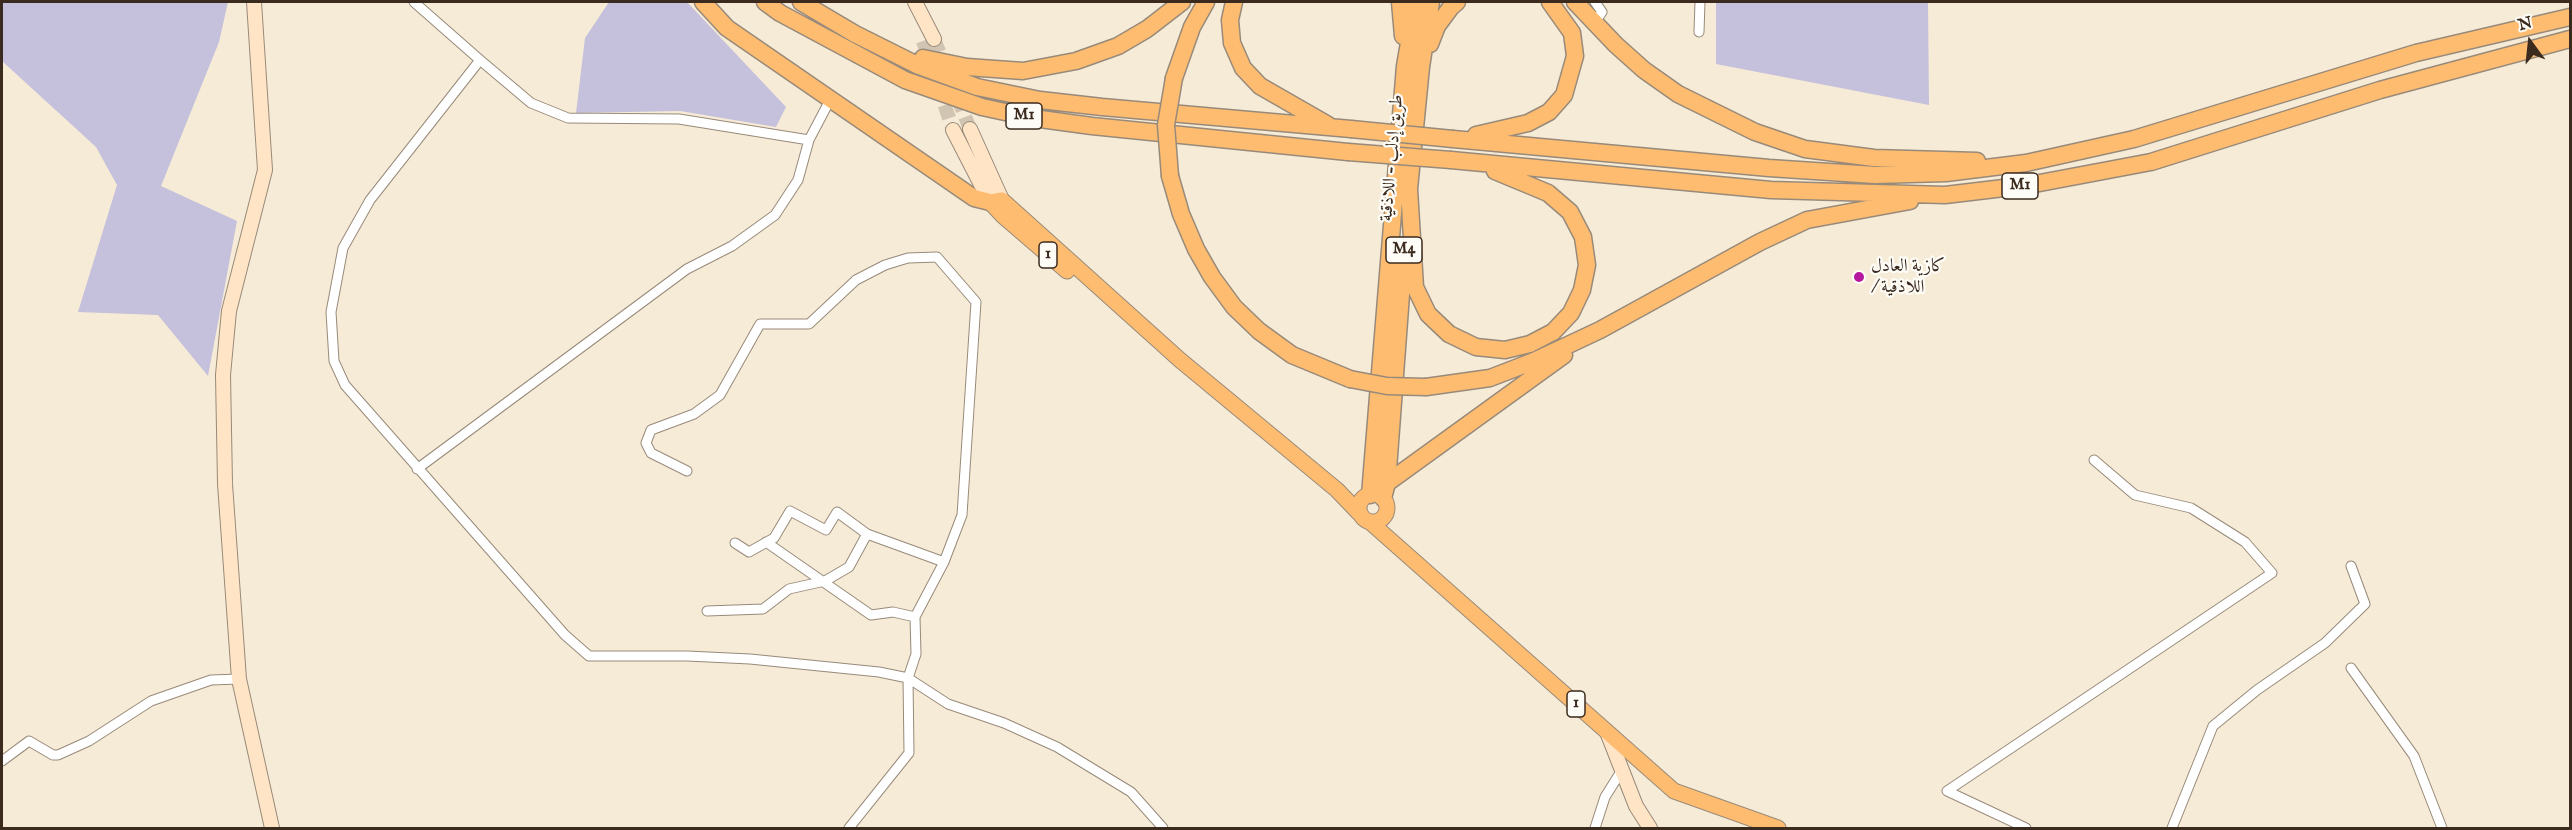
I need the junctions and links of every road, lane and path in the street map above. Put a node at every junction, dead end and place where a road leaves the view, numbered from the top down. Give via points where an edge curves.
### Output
1 (254, 2) edge
2 (414, 2) edge
3 (703, 2) edge
4 (765, 2) edge
5 (801, 2) edge
6 (915, 2) edge
7 (1182, 2) edge
8 (1206, 2) edge
9 (1233, 2) edge
10 (1400, 2) edge
11 (1416, 2) edge
12 (1431, 2) edge
13 (1457, 2) edge
14 (1550, 2) edge
15 (1575, 2) edge
16 (1595, 2) edge
17 (1700, 2) edge
18 (2571, 17) edge
19 (1594, 23) junction
20 (1699, 32) dead end
21 (2571, 39) edge
22 (929, 40) tunnel mouth
23 (897, 53) junction
24 (480, 60) junction
25 (1413, 67) junction
26 (830, 100) junction
27 (1334, 128) junction
28 (970, 129) tunnel mouth
29 (953, 130) tunnel mouth
30 (1453, 139) junction
31 (809, 140) junction
32 (1451, 160) junction
33 (2026, 163) junction
34 (1409, 189) junction
35 (1945, 195) junction
36 (996, 201) junction
37 (1600, 330) junction
38 (2094, 460) dead end
39 (417, 469) junction
40 (687, 471) dead end
41 (1338, 490) junction
42 (1378, 497) junction
43 (1365, 519) junction
44 (867, 534) junction
45 (766, 542) junction
46 (735, 543) dead end
47 (1396, 543) junction
48 (944, 562) junction
49 (2351, 566) dead end
50 (825, 581) junction
51 (707, 611) dead end
52 (915, 617) junction
53 (2351, 669) dead end
54 (908, 678) junction
55 (239, 679) junction
56 (1607, 732) junction
57 (2, 761) edge
58 (1622, 770) junction
59 (272, 828) edge
60 (849, 828) edge
61 (1163, 828) edge
62 (1595, 828) edge
63 (1650, 828) edge
64 (1778, 828) edge
65 (2026, 828) edge
66 (2172, 828) edge
67 (2442, 828) edge

1 - 55 street via 265,170 229,311 223,375 225,484
2 - 24 street
3 - 26 highway via 728,28
4 - 32 highway, M1, bridge via 905,80 982,107 1092,126
5 - 23 highway, M1
6 - 22 street
7 - 23 highway via 1118,46 1076,61 1023,71 967,67
8 - 37 highway, bridge via 1192,27 1174,78 1166,125 1170,176 1181,214 1212,278 1259,331 1292,355 1350,379 1387,386 1426,387 1490,378
9 - 27 highway via 1232,43 1243,68 1260,86
10 - 25 highway
11 - 25 highway, طريق إدلب - اللاذقية / M4
12 - 25 highway, طريق إدلب - اللاذقية / M4
13 - 25 highway via 1437,26
14 - 30 highway via 1572,33 1575,56 1564,95 1549,112 1528,123
15 - 19 highway
16 - 19 street via 1602,12
17 - 20 street
18 - 33 highway, M1 via 2416,53 2134,139
19 - 33 highway via 1644,70 1678,94 1755,132 1805,148 1874,158
21 - 35 highway, M1 via 2380,90 2151,162 2029,185
23 - 27 highway, M1 via 976,87 1040,100
24 - 31 street via 531,103 568,118 679,119
24 - 39 street via 370,200 343,248 332,312 334,361 345,385
25 - 34 highway, طريق إدلب - اللاذقية / M4
25 - 42 highway, طريق إدلب - اللاذقية / M4
26 - 31 street
26 - 36 highway via 974,198
27 - 30 highway, M1, bridge
28 - 36 street
29 - 36 street
30 - 33 highway, M1 via 1875,175 1946,173
31 - 39 street via 798,180 775,215 732,246 679,275
32 - 34 highway via 1520,180 1548,193 1570,212 1583,237 1587,265 1582,290 1571,313 1553,332 1530,344 1505,350 1476,347 1449,334 1435,321 1415,287
32 - 35 highway, M1 via 1771,190
34 - 42 highway, طريق إدلب - اللاذقية / M4
35 - 37 highway via 1807,220
36 - 41 main road, 1 via 1002,215 1089,289 1112,300
37 - 42 highway
38 - 65 street via 2135,495 2192,508 2245,542 2272,573 1947,791
39 - 54 street via 565,635 589,656 750,659
40 - 48 street via 651,453 646,443 651,430 694,414 720,395 760,324 809,324 866,274 908,258 937,257 976,302 962,515
41 - 42 main road, 1
41 - 43 main road, 1
42 - 43 main road via 1359,506
42 - 43 main road via 1382,520
42 - 47 main road, 1
43 - 47 main road, 1
44 - 45 street via 837,512 826,530 790,511 774,538
44 - 48 street
44 - 50 street via 849,567
45 - 46 street via 749,552
45 - 50 street
47 - 56 main road, 1
48 - 52 street
49 - 66 street via 2365,604 2325,643 2213,726
50 - 51 street via 789,589 763,609
50 - 52 street via 871,615 893,612
52 - 54 street via 916,654
53 - 67 street via 2414,756
54 - 60 street via 909,753
54 - 61 street via 948,704 1057,747 1131,792
55 - 57 street via 211,680 151,701 89,741 58,755 29,741
55 - 59 street
56 - 58 street
56 - 64 main road, 1 via 1674,791
58 - 62 street via 1605,797
58 - 63 street via 1636,806

